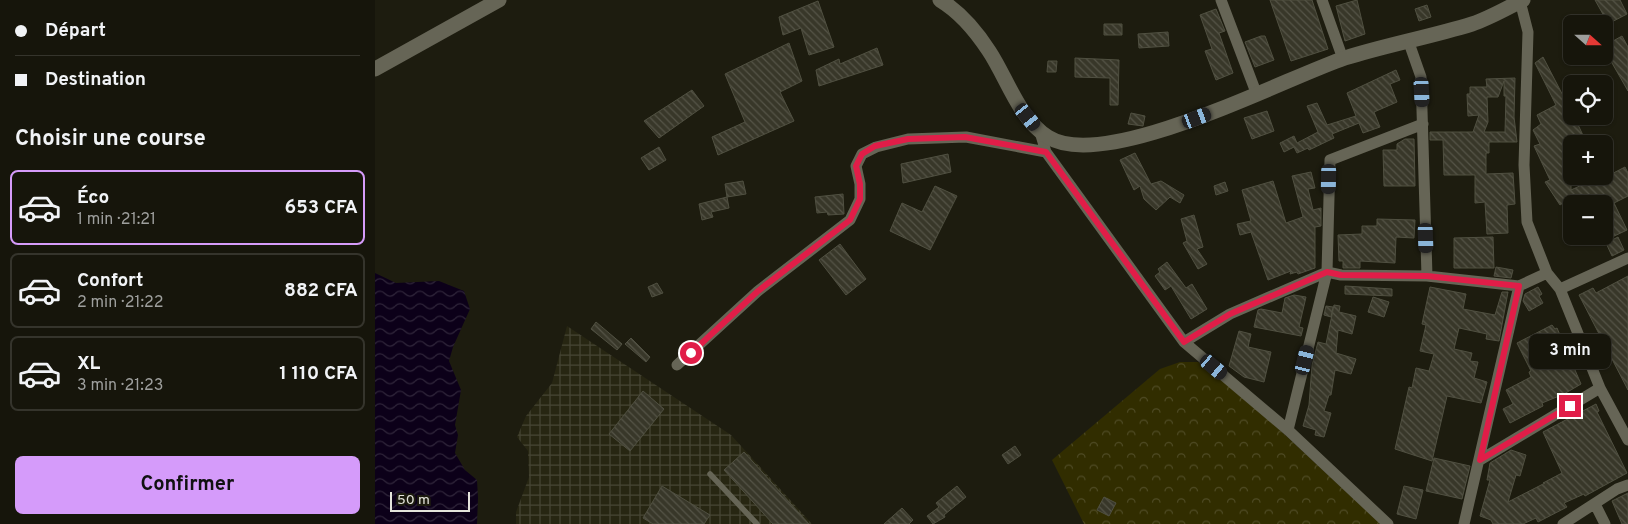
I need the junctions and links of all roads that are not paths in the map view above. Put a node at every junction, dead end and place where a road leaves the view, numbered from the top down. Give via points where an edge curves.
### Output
1 (499, 0) edge
2 (940, 0) edge
3 (1221, 0) edge
4 (1322, 0) edge
5 (1522, 1) edge
6 (1408, 40) junction
7 (1343, 59) junction
8 (375, 69) edge
9 (1257, 95) junction
10 (1423, 124) junction
11 (1040, 132) junction
12 (1046, 152) junction
13 (1628, 258) edge
14 (1327, 272) junction
15 (1547, 273) junction
16 (1427, 276) junction
17 (1519, 286) junction
18 (1560, 289) junction
19 (1184, 342) junction
20 (677, 365) dead end
21 (1600, 388) junction
22 (1288, 430) junction
23 (1628, 440) edge
24 (1480, 460) junction
25 (710, 474) dead end
26 (1628, 485) edge
27 (1595, 504) junction
28 (757, 524) edge
29 (1388, 524) edge
30 (1464, 524) edge
31 (1563, 524) edge
32 (1605, 524) edge

1 - 8 street
2 - 11 street via 957,11 989,50
3 - 9 street
4 - 7 street
5 - 6 street via 1473,23
5 - 15 street via 1528,32 1524,165 1527,222
6 - 7 street
6 - 10 street via 1421,77
7 - 9 street
9 - 11 street via 1142,136 1089,145 1064,144
10 - 14 street via 1330,160
10 - 16 street
11 - 12 street
12 - 19 street
12 - 20 street via 965,137 908,139 875,146 862,154 856,166 860,199 850,220 758,291
13 - 18 street
14 - 16 street
14 - 19 street via 1230,314
14 - 22 street
15 - 17 street
15 - 18 street
16 - 17 street
17 - 24 street
18 - 21 street
19 - 22 street
21 - 23 street
21 - 24 street
22 - 29 street
24 - 30 street
25 - 28 lane
26 - 27 street
27 - 31 street
27 - 32 street

